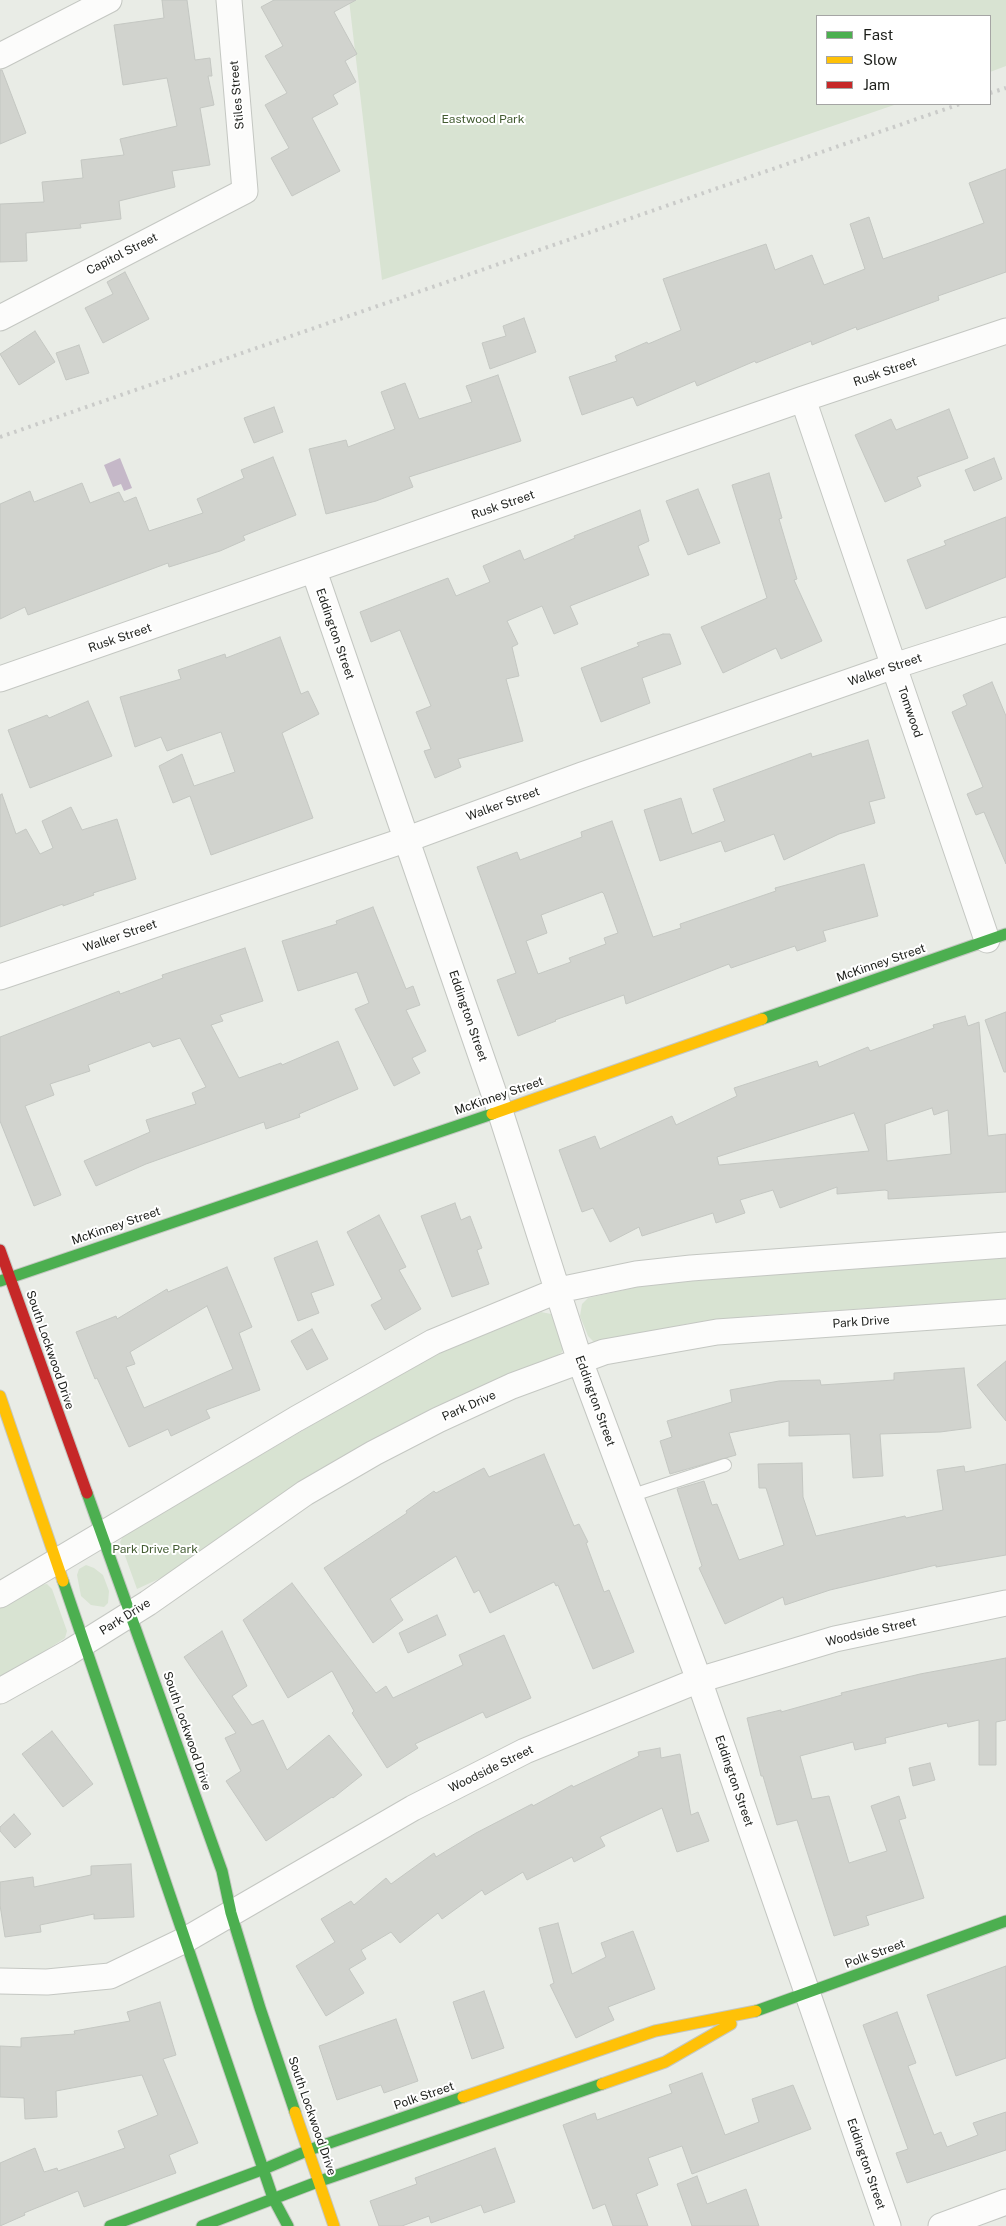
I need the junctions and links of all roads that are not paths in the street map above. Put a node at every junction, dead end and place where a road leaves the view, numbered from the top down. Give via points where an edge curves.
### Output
1 (109, 0) edge
2 (229, 0) edge
3 (0, 56) edge
4 (245, 191) joint
5 (0, 318) edge
6 (1006, 331) edge
7 (803, 399) junction
8 (314, 571) junction
9 (1006, 630) edge
10 (894, 666) junction
11 (0, 679) edge
12 (408, 839) junction
13 (996, 937) edge
14 (0, 977) edge
15 (500, 1110) junction
16 (1006, 1246) edge
17 (0, 1250) edge
18 (5, 1279) edge
19 (559, 1290) junction
20 (1006, 1312) edge
21 (580, 1361) junction
22 (0, 1396) edge
23 (725, 1465) dead end
24 (630, 1496) junction
25 (100, 1535) junction
26 (55, 1563) junction
27 (0, 1595) edge
28 (1006, 1603) edge
29 (131, 1613) junction
30 (84, 1643) junction
31 (699, 1680) junction
32 (0, 1691) edge
33 (231, 1913) junction
34 (1006, 1921) edge
35 (187, 1939) junction
36 (0, 1981) edge
37 (807, 1993) junction
38 (752, 2012) junction
39 (309, 2150) junction
40 (264, 2169) junction
41 (320, 2181) junction
42 (273, 2198) junction
43 (1006, 2202) edge
44 (110, 2226) edge
45 (202, 2226) edge
46 (288, 2226) edge
47 (334, 2226) edge
48 (888, 2226) edge
49 (941, 2226) edge

1 - 3 street
2 - 4 street, Stiles Street
4 - 5 street, Capitol Street
6 - 7 street, Rusk Street
7 - 8 street, Rusk Street
7 - 10 street, Tomwood
8 - 11 street, Rusk Street
8 - 12 street, Eddington Street
9 - 10 street, Walker Street
10 - 12 street, Walker Street
10 - 13 street, Tomwood
12 - 14 street, Walker Street
12 - 15 street, Eddington Street
13 - 15 main road, McKinney Street
15 - 18 main road, McKinney Street
15 - 19 street, Eddington Street
16 - 19 street via 691,1268 636,1274
17 - 18 main road, South Lockwood Drive
18 - 25 main road, South Lockwood Drive
19 - 21 street, Eddington Street
19 - 25 street via 433,1342
20 - 21 street, Park Drive via 717,1332 604,1352
21 - 24 street, Eddington Street
21 - 29 street, Park Drive via 512,1386 374,1453 305,1493
22 - 26 main road
23 - 24 lane
24 - 31 street, Eddington Street
25 - 26 street
25 - 29 main road, South Lockwood Drive
26 - 27 street
26 - 30 main road
28 - 31 street, Woodside Street via 835,1639
29 - 30 street, Park Drive
29 - 33 main road, South Lockwood Drive via 222,1871
30 - 32 street, Park Drive
30 - 35 main road
31 - 33 street, Woodside Street via 525,1751 413,1808
31 - 37 street, Eddington Street
33 - 35 street, Woodside Street
33 - 39 main road, South Lockwood Drive
34 - 37 main road, Polk Street
35 - 36 street, Woodside Street via 110,1976 47,1982
35 - 40 main road
37 - 38 main road, Polk Street
37 - 48 street, Eddington Street
38 - 39 main road, Polk Street via 655,2032
38 - 41 main road, Polk Street via 665,2062
39 - 40 main road, Polk Street
39 - 41 main road, South Lockwood Drive
40 - 42 main road
40 - 44 main road, Polk Street
41 - 42 main road, Polk Street
41 - 47 main road, South Lockwood Drive
42 - 45 main road, Polk Street
42 - 46 main road
43 - 49 street

